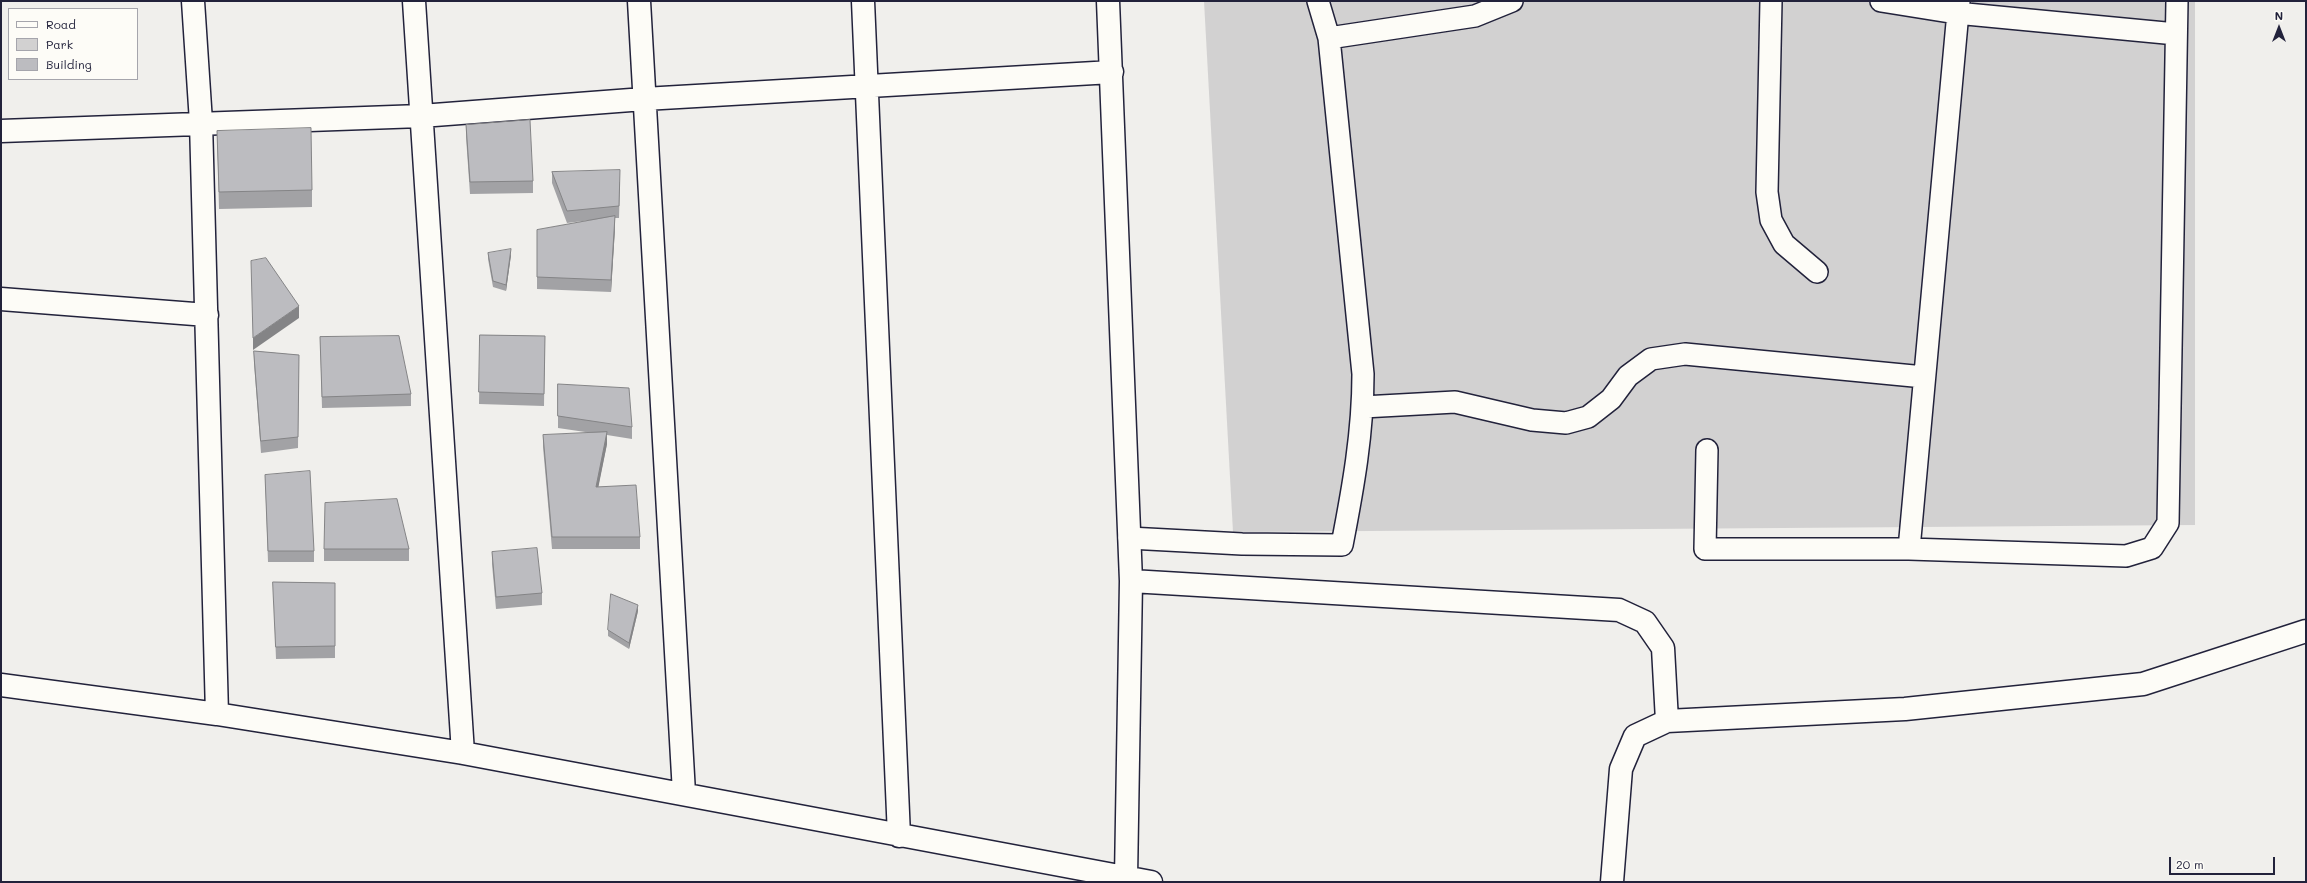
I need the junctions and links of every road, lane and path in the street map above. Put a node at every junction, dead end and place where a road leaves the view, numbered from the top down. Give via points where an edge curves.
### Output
1 (193, 1) edge
2 (414, 1) edge
3 (639, 1) edge
4 (863, 1) edge
5 (1108, 1) edge
6 (1318, 1) edge
7 (1511, 1) edge
8 (1771, 1) edge
9 (1881, 1) edge
10 (2177, 1) edge
11 (1957, 7) edge
12 (2176, 34) junction
13 (1329, 38) junction
14 (1112, 72) junction
15 (866, 86) junction
16 (644, 99) junction
17 (421, 116) junction
18 (201, 122) junction
19 (1, 131) edge
20 (1817, 272) dead end
21 (1, 299) edge
22 (207, 315) junction
23 (1924, 377) junction
24 (1363, 407) junction
25 (1707, 450) dead end
26 (1129, 538) junction
27 (1909, 549) junction
28 (1131, 581) junction
29 (2306, 631) edge
30 (1, 685) edge
31 (217, 714) junction
32 (1667, 721) junction
33 (463, 754) junction
34 (684, 793) junction
35 (899, 836) junction
36 (1126, 878) junction
37 (1151, 882) edge
38 (1612, 882) edge

1 - 18 street
2 - 17 street
3 - 16 street
4 - 15 street
5 - 14 street
6 - 13 lane
7 - 13 lane via 1475,16
8 - 20 lane via 1767,192 1771,220 1784,244
9 - 11 lane
10 - 12 lane
11 - 12 lane
11 - 23 lane
12 - 27 lane via 2168,523 2152,548 2126,556
13 - 24 lane via 1362,367
14 - 15 street
14 - 26 street
15 - 16 street
15 - 35 street
16 - 17 street
16 - 34 street
17 - 18 street
17 - 33 street
18 - 19 street
18 - 22 street
21 - 22 street
22 - 31 street
23 - 24 lane via 1684,354 1651,358 1628,376 1611,399 1588,417 1566,423 1532,420 1455,402
23 - 27 lane
24 - 26 lane via 1358,459 1342,545 1242,544
25 - 27 lane via 1705,549
26 - 28 street
28 - 32 street via 1620,610 1645,622 1663,648
28 - 36 street
29 - 32 street via 2143,684 1905,709
30 - 31 street
31 - 33 street
32 - 38 street via 1635,736 1621,769
33 - 34 street
34 - 35 street
35 - 36 street
36 - 37 street

